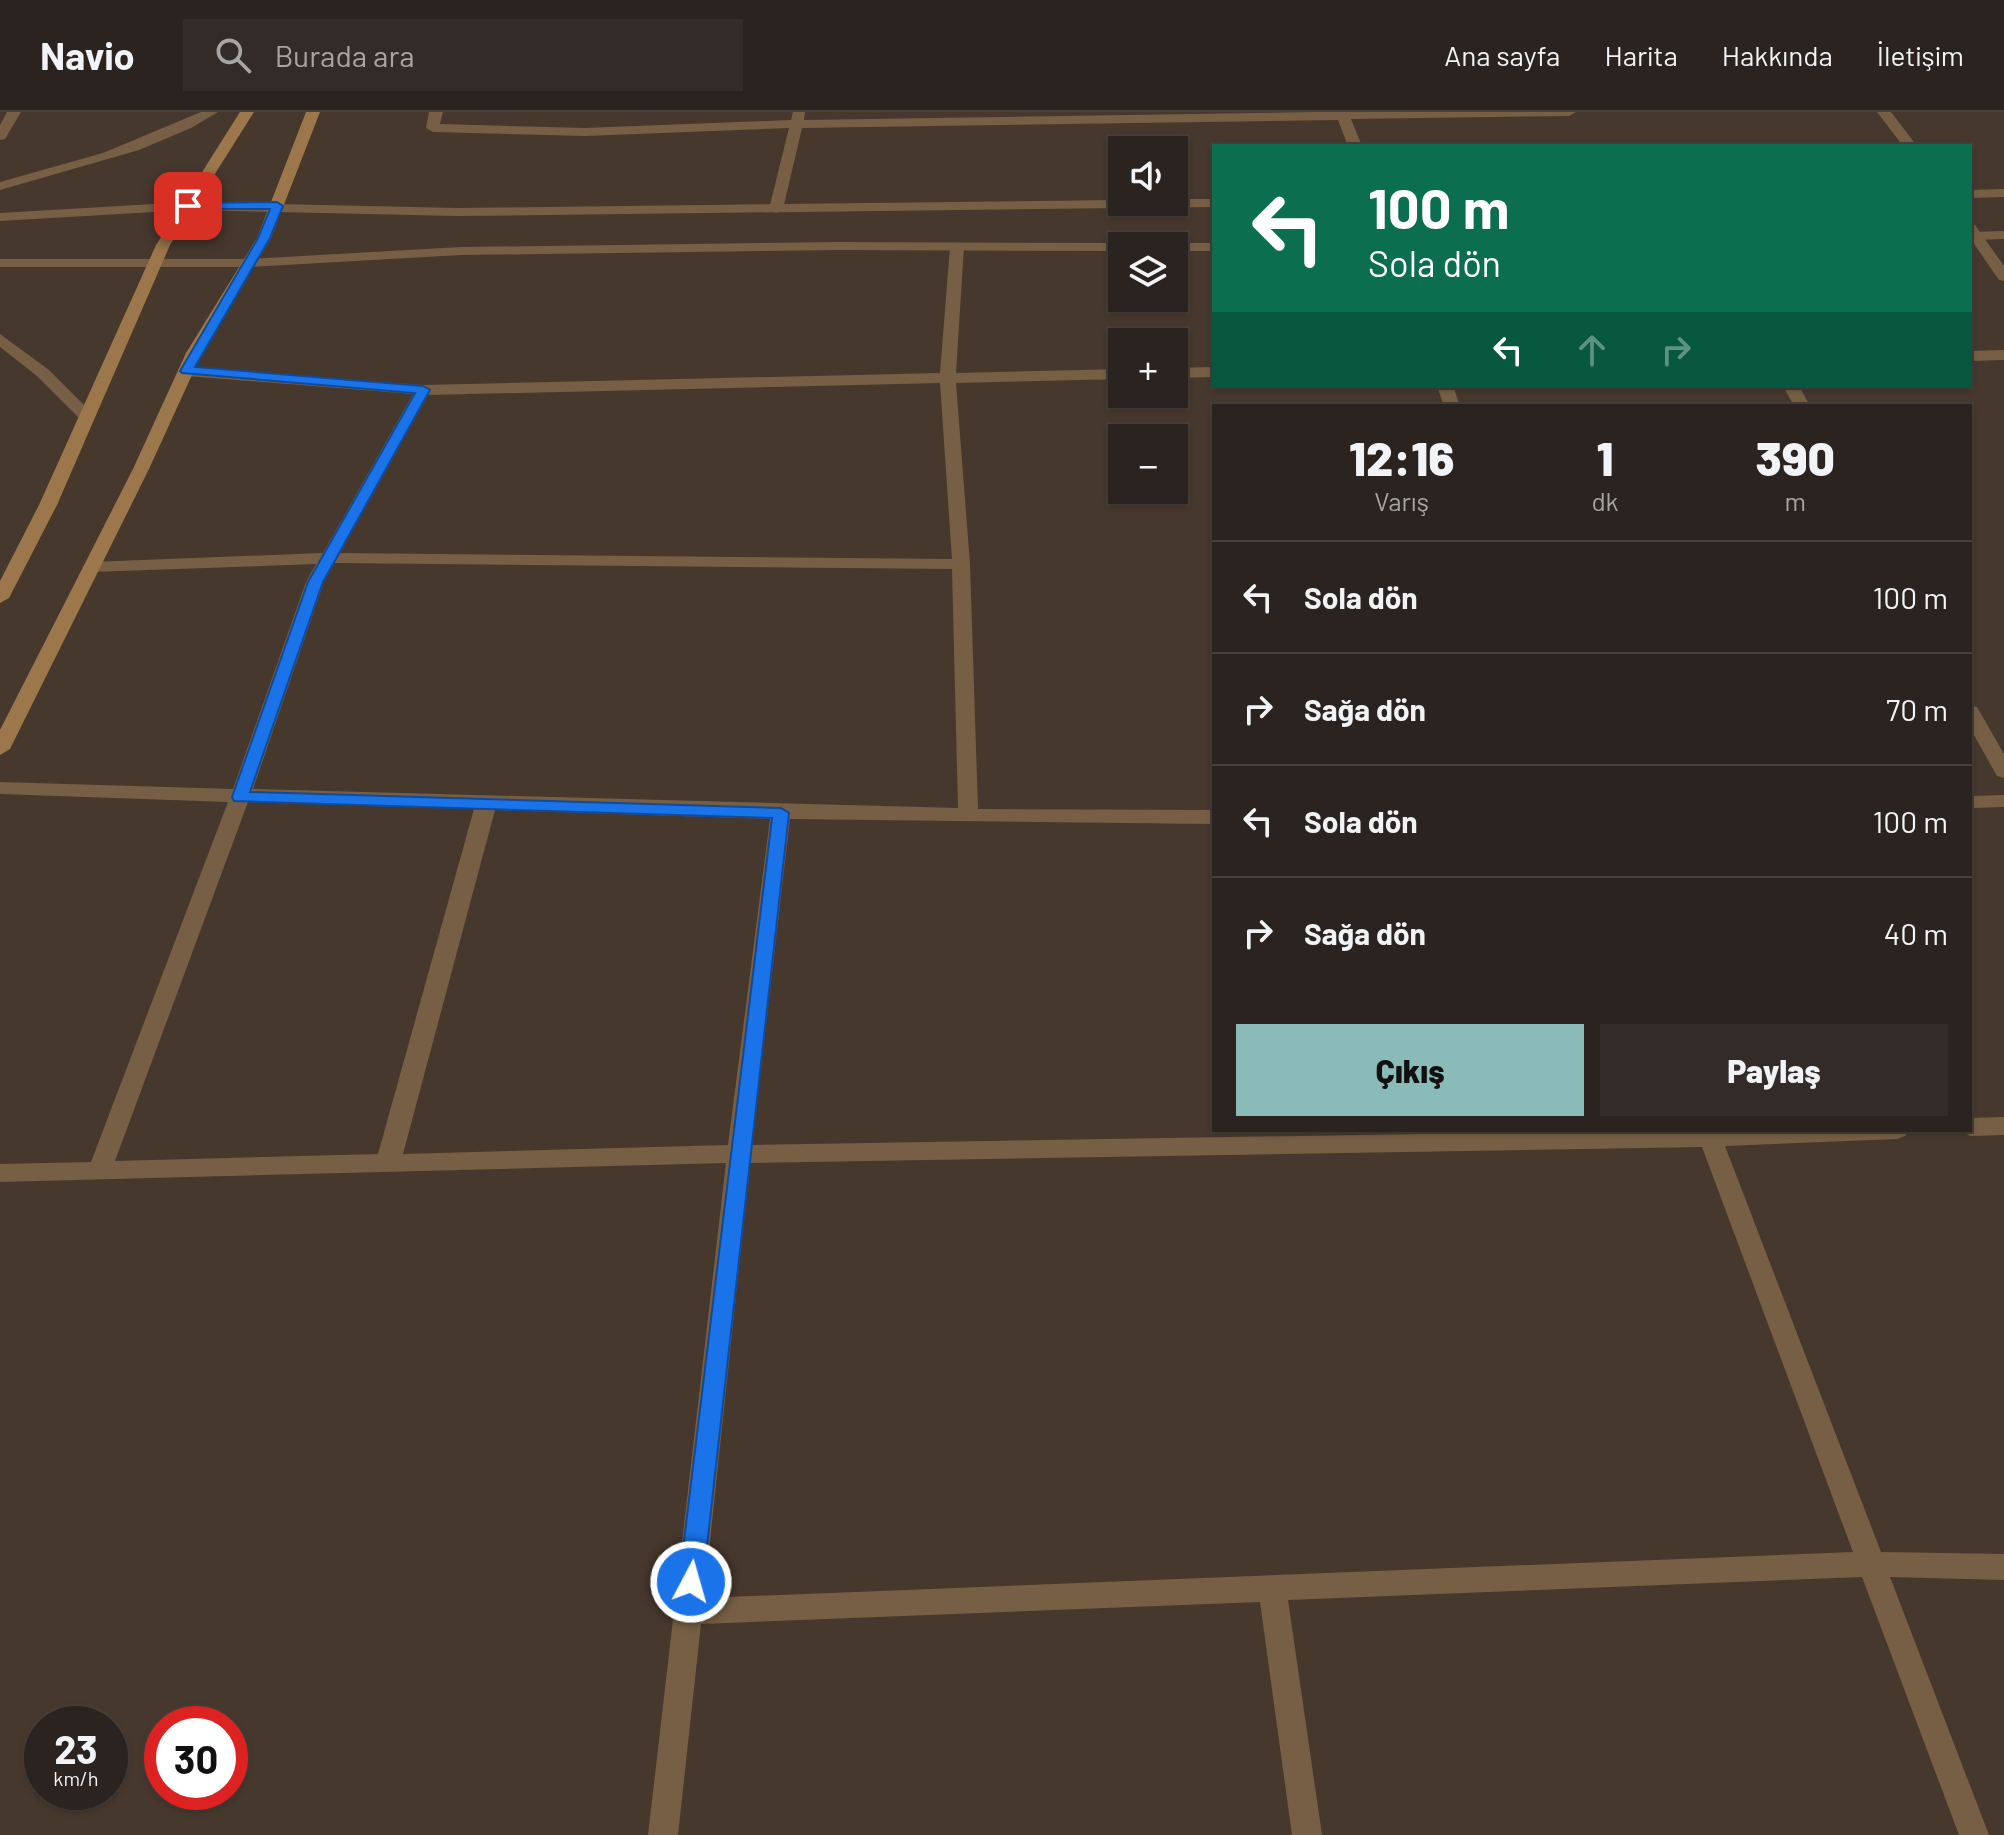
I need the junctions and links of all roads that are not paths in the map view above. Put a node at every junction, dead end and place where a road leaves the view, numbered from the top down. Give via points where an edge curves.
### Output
1 (211, 112) edge
2 (247, 112) edge
3 (313, 112) edge
4 (436, 112) edge
5 (1569, 112) edge
6 (1884, 112) edge
7 (8, 115) edge
8 (1343, 115) edge
9 (798, 118) edge
10 (0, 136) edge
11 (1354, 144) edge
12 (1908, 144) edge
13 (0, 186) edge
14 (2004, 193) edge
15 (1972, 194) edge
16 (1212, 203) edge
17 (188, 206) junction
18 (277, 206) junction
19 (776, 209) junction
20 (0, 217) edge
21 (1972, 233) edge
22 (2004, 235) edge
23 (957, 247) junction
24 (1108, 247) edge
25 (1188, 247) edge
26 (1212, 247) edge
27 (0, 263) edge
28 (155, 263) junction
29 (249, 263) junction
30 (2004, 277) edge
31 (0, 339) edge
32 (2004, 355) edge
33 (1972, 356) edge
34 (187, 371) junction
35 (1212, 372) edge
36 (1188, 373) edge
37 (1108, 374) edge
38 (948, 378) junction
39 (423, 390) junction
40 (87, 417) junction
41 (329, 558) junction
42 (961, 564) junction
43 (91, 567) junction
44 (1, 594) edge
45 (1972, 715) edge
46 (0, 749) edge
47 (2004, 772) edge
48 (0, 788) edge
49 (240, 797) junction
50 (2004, 801) edge
51 (1972, 802) edge
52 (486, 804) junction
53 (781, 813) junction
54 (968, 815) junction
55 (1212, 817) edge
56 (2004, 1126) edge
57 (1972, 1127) edge
58 (1803, 1132) edge
59 (1709, 1134) edge
60 (739, 1154) junction
61 (388, 1163) junction
62 (100, 1170) junction
63 (0, 1173) edge
64 (1873, 1564) junction
65 (2004, 1567) edge
66 (1272, 1589) junction
67 (687, 1612) junction
68 (663, 1835) edge
69 (1307, 1835) edge
70 (1974, 1835) edge

1 - 13 street via 72,169
2 - 17 main road
3 - 18 main road
4 - 9 street via 433,128 491,131 585,132
5 - 8 street
6 - 12 street
7 - 10 street
8 - 9 street
8 - 11 street
9 - 19 street
14 - 15 street
16 - 19 street
17 - 18 street
17 - 20 street
17 - 28 main road
18 - 19 street via 458,212
18 - 29 main road
21 - 22 street
21 - 30 street
23 - 24 street
23 - 29 street via 461,251
23 - 38 street
25 - 26 street
27 - 28 street
28 - 29 street
28 - 40 main road
29 - 34 main road
31 - 40 street
32 - 33 street
34 - 39 street
34 - 43 main road
35 - 36 street
37 - 38 street
38 - 39 street
38 - 42 street
39 - 41 street
40 - 44 main road
41 - 42 street
41 - 43 street
41 - 49 street via 315,582
42 - 54 street
43 - 46 main road
45 - 47 street
48 - 49 street
49 - 52 street
49 - 62 street
50 - 51 street
52 - 53 street
52 - 61 street
53 - 54 street
53 - 60 street
54 - 55 street
56 - 57 street
58 - 59 street
59 - 60 street
59 - 64 street
60 - 61 street
60 - 67 street
61 - 62 street
62 - 63 street
64 - 65 street
64 - 66 street
64 - 70 street
66 - 67 street
66 - 69 street
67 - 68 street

